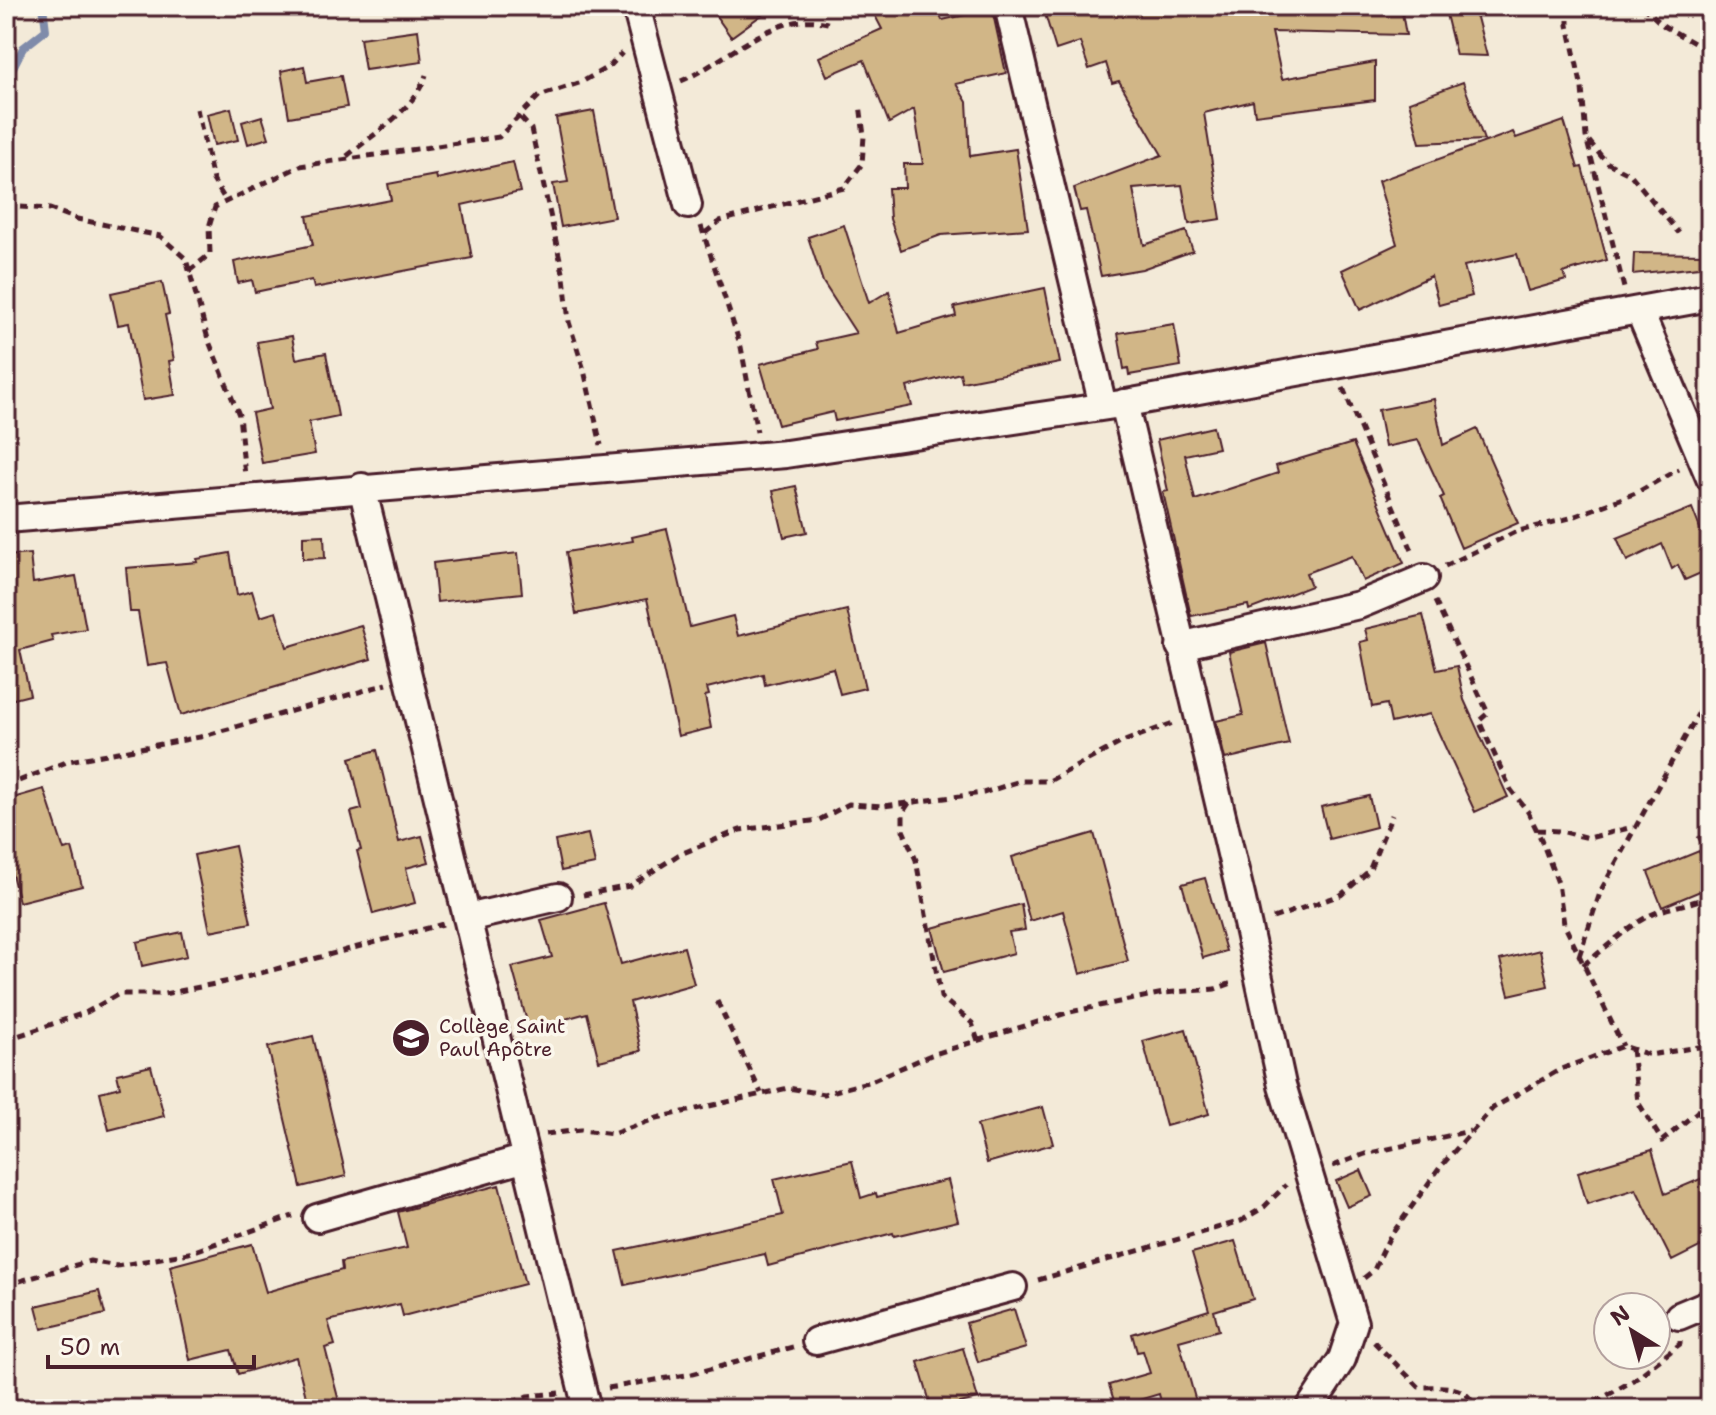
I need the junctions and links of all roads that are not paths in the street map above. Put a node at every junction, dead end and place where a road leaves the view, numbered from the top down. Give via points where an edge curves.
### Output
1 (1008, 6) edge
2 (640, 19) edge
3 (688, 205) road end
4 (1710, 297) edge
5 (1634, 311) junction
6 (1113, 405) junction
7 (1705, 467) edge
8 (362, 487) junction
9 (6, 519) edge
10 (1424, 578) road end
11 (1180, 646) junction
12 (558, 897) road end
13 (467, 918) junction
14 (524, 1150) junction
15 (317, 1218) road end
16 (1013, 1287) road end
17 (1710, 1303) edge
18 (1679, 1316) road end
19 (816, 1341) road end
20 (585, 1400) edge
21 (1309, 1409) edge

1 - 6 street
2 - 3 street
4 - 5 street
5 - 6 street
5 - 7 street
6 - 8 street via 761,456
6 - 11 street
8 - 9 street
8 - 13 street
10 - 11 street via 1359,605
11 - 21 street via 1282,1085 1354,1323 1342,1359
12 - 13 street
13 - 14 street
14 - 15 street
14 - 20 street
16 - 19 street
17 - 18 street

